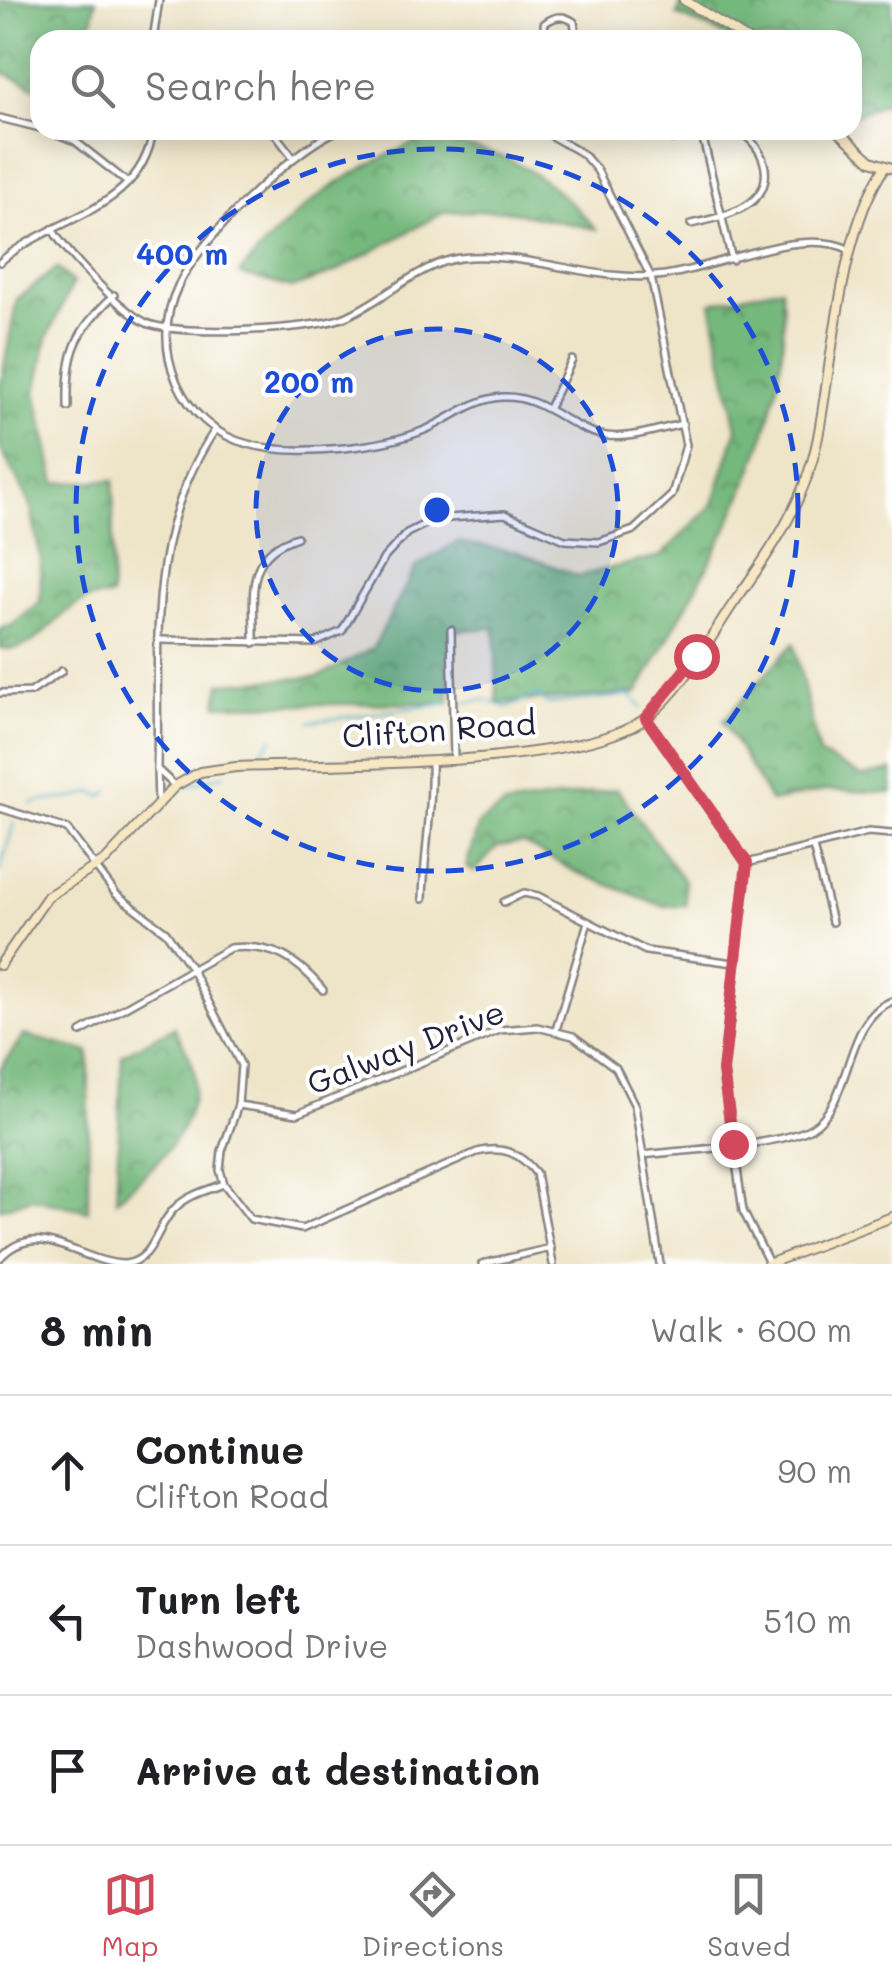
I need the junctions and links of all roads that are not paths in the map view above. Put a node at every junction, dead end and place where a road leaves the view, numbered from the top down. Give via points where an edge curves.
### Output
1 (159, 0) edge
2 (684, 0) edge
3 (154, 30) edge
4 (545, 30) edge
5 (576, 30) edge
6 (732, 30) edge
7 (0, 118) edge
8 (30, 126) edge
9 (69, 140) edge
10 (150, 140) edge
11 (280, 140) edge
12 (321, 140) edge
13 (560, 140) edge
14 (703, 140) edge
15 (748, 140) edge
16 (847, 140) edge
17 (292, 156) junction
18 (888, 168) edge
19 (128, 184) junction
20 (722, 216) junction
21 (690, 224) dead end
22 (52, 229) junction
23 (851, 251) junction
24 (732, 260) junction
25 (0, 262) edge
26 (651, 277) junction
27 (114, 295) junction
28 (168, 326) junction
29 (572, 360) dead end
30 (68, 406) dead end
31 (549, 408) junction
32 (683, 424) junction
33 (215, 430) junction
34 (297, 537) dead end
35 (452, 630) dead end
36 (160, 640) junction
37 (254, 643) junction
38 (62, 671) dead end
39 (0, 693) edge
40 (646, 718) junction
41 (454, 759) junction
42 (431, 760) junction
43 (157, 769) junction
44 (175, 786) junction
45 (158, 803) junction
46 (0, 808) edge
47 (892, 834) edge
48 (813, 847) junction
49 (747, 863) junction
50 (95, 867) junction
51 (423, 899) dead end
52 (504, 902) dead end
53 (588, 922) junction
54 (832, 922) dead end
55 (734, 963) junction
56 (0, 965) edge
57 (190, 968) junction
58 (323, 990) dead end
59 (892, 1002) edge
60 (556, 1030) junction
61 (82, 1032) dead end
62 (238, 1106) junction
63 (733, 1144) junction
64 (644, 1154) junction
65 (224, 1184) junction
66 (892, 1217) edge
67 (550, 1248) junction
68 (0, 1258) edge
69 (482, 1264) edge
70 (553, 1264) edge
71 (660, 1264) edge
72 (768, 1264) edge

1 - 3 street
2 - 6 main road
4 - 5 street via 553,17 567,16
7 - 8 street
9 - 19 street
10 - 19 street
11 - 17 street
12 - 17 street
13 - 26 street via 597,170
14 - 20 street
15 - 20 street via 760,150 766,174 749,204
16 - 18 main road
17 - 28 street via 188,269
18 - 23 main road, Clifton Road via 862,209
19 - 22 street via 102,206
20 - 21 street
20 - 24 street
22 - 25 street
22 - 27 street via 79,267
23 - 24 street via 812,240
23 - 40 main road, Clifton Road via 802,492 760,567
24 - 26 street
26 - 28 street via 458,258 320,324
26 - 32 street
27 - 28 street via 134,316
27 - 30 street via 72,348
28 - 33 street via 175,382
29 - 31 street
31 - 32 street via 605,436
31 - 33 street via 499,396 412,435 347,448 250,445
32 - 37 street via 680,479 661,509 634,530 581,543 505,514 434,519 384,558 342,631 314,644
33 - 36 street via 186,478 167,533
34 - 37 street via 272,546 258,565
35 - 41 street
36 - 37 street
36 - 43 street
38 - 39 street via 31,692
40 - 41 main road, Clifton Road via 612,735
40 - 49 street
41 - 42 main road, Clifton Road
42 - 44 main road, Clifton Road via 225,768
42 - 51 street
43 - 44 street
43 - 45 street
44 - 45 main road, Clifton Road
45 - 50 main road, Clifton Road
46 - 50 street via 67,830
47 - 48 street via 868,832
48 - 49 street
48 - 54 street
49 - 55 street
50 - 56 main road, Clifton Road via 48,896
50 - 57 street via 128,905 166,932
52 - 53 street via 524,893
53 - 55 street via 646,950
53 - 60 street
55 - 63 street via 723,1071
57 - 58 street via 230,948 250,946 298,962
57 - 61 street
57 - 62 street via 240,1065
59 - 63 street via 874,1012 816,1125
60 - 62 street, Galway Drive via 500,1030 297,1114
60 - 64 street, Galway Drive via 616,1068 635,1106
62 - 65 street via 222,1151
63 - 64 street
63 - 72 street via 743,1211
64 - 71 street, Galway Drive
65 - 67 street via 251,1219 302,1229 477,1152 503,1149 536,1173
65 - 68 street via 182,1202 149,1251 131,1263 33,1240
66 - 72 main road
67 - 69 street
67 - 70 street

